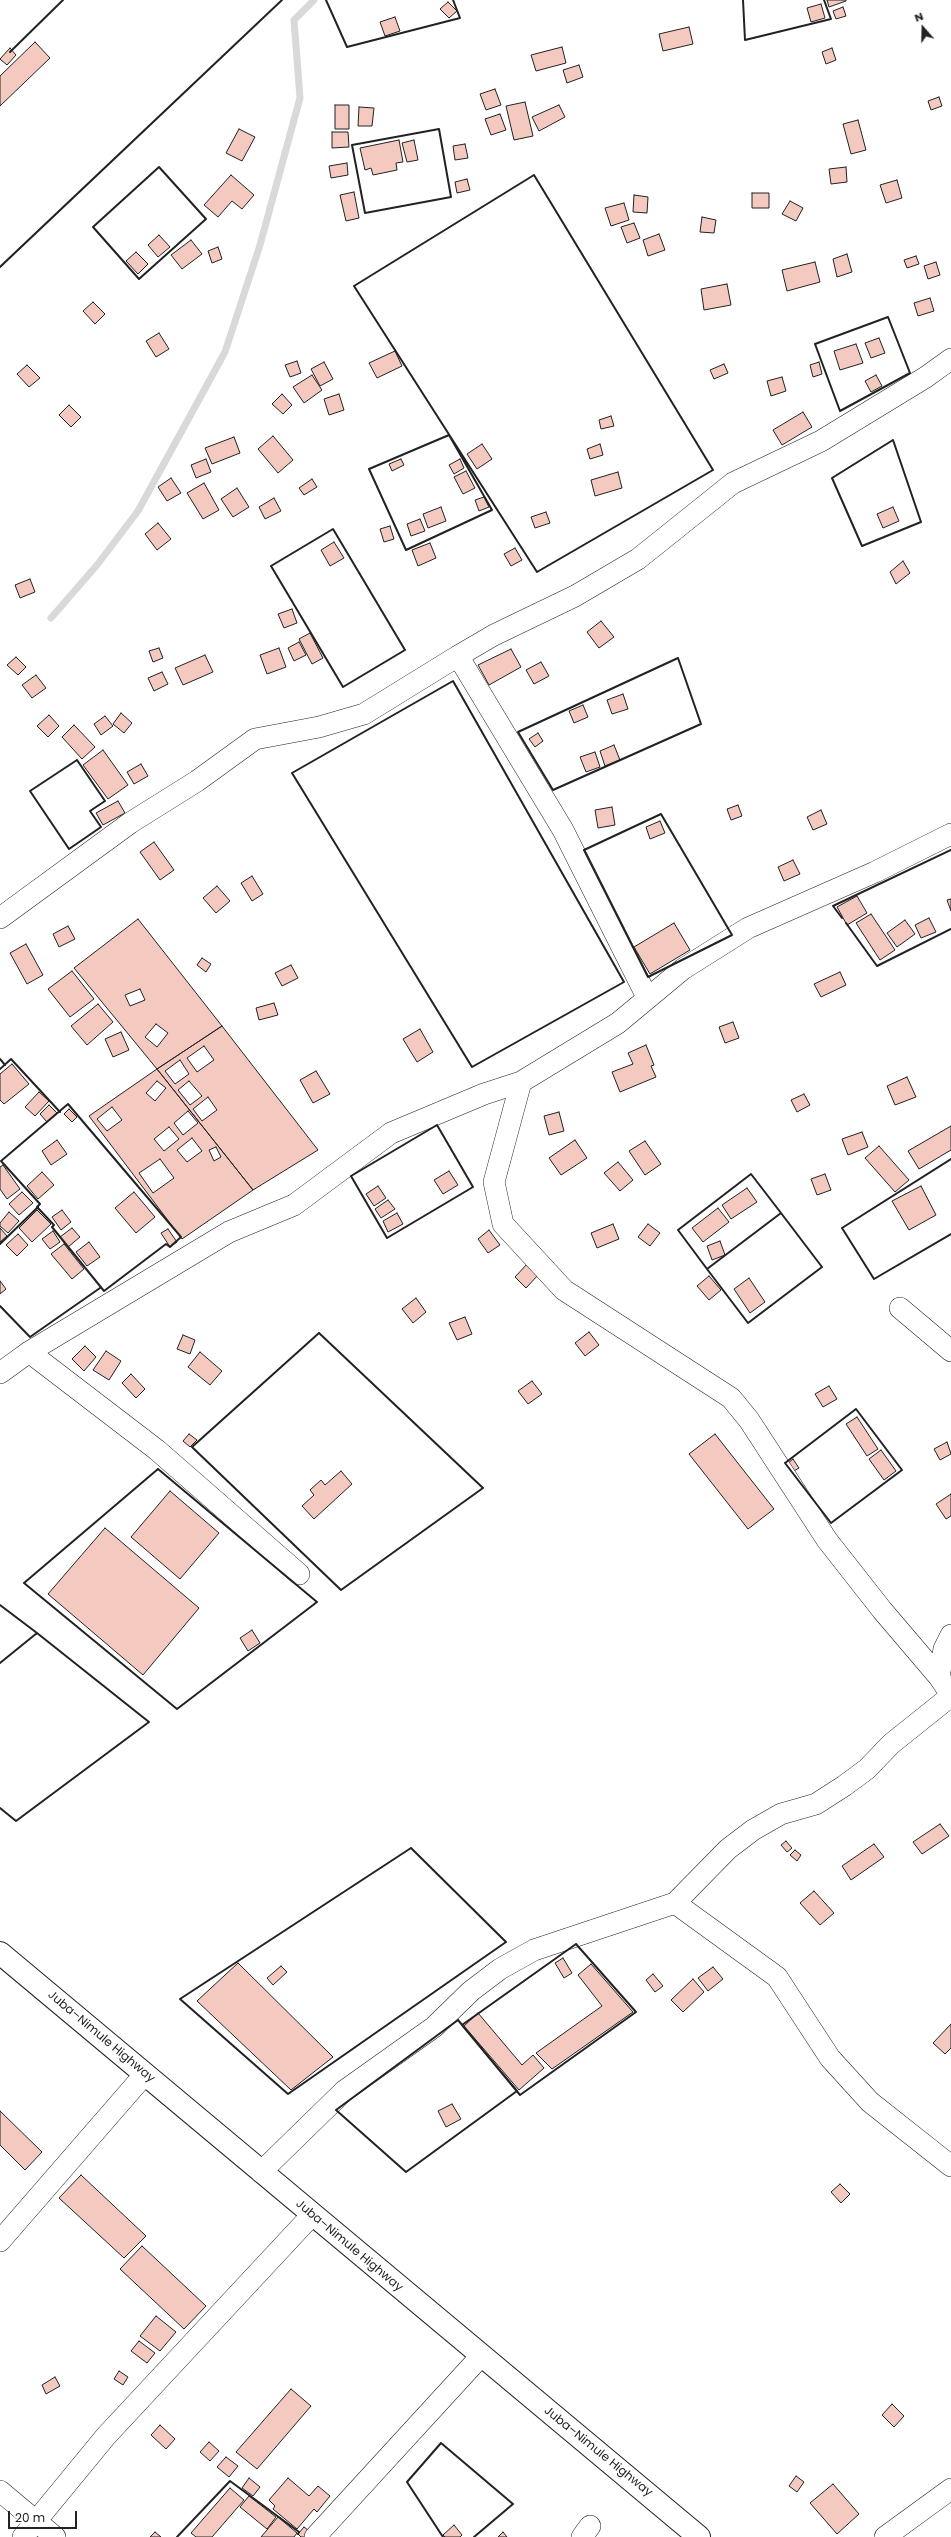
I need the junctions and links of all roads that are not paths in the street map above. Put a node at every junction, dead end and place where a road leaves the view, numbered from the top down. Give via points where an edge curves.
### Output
1 (951, 359) edge
2 (458, 656) junction
3 (951, 834) edge
4 (0, 918) edge
5 (647, 998) junction
6 (521, 1082) junction
7 (900, 1308) dead end
8 (951, 1351) edge
9 (29, 1352) junction
10 (0, 1373) edge
11 (299, 1574) dead end
12 (951, 1635) edge
13 (939, 1677) junction
14 (951, 1696) edge
15 (675, 1903) junction
16 (0, 1953) edge
17 (146, 2074) junction
18 (951, 2166) edge
19 (261, 2172) junction
20 (312, 2215) junction
21 (0, 2241) edge
22 (481, 2356) junction
23 (951, 2489) edge
24 (0, 2491) edge
25 (30, 2530) edge
26 (55, 2537) edge
27 (315, 2537) edge
28 (699, 2537) edge
29 (885, 2537) edge

1 - 2 street via 926,378 821,441 733,483 632,562 575,596 494,635
2 - 4 street via 364,714 319,727 255,738 197,781 130,823
2 - 5 street via 563,830
3 - 5 street via 875,872 748,928 683,969
5 - 6 street via 618,1023
6 - 9 street via 484,1094 391,1133 294,1205 229,1232
6 - 13 street via 494,1182 503,1224 564,1290 731,1398 749,1420 827,1540
7 - 8 street
9 - 10 street
9 - 11 street via 157,1450
12 - 13 street via 944,1649
13 - 14 street
14 - 15 street via 844,1786 816,1804 781,1814 741,1839 709,1867
15 - 18 street via 777,1977 830,2058 865,2096
15 - 19 street via 534,1950 500,1969 471,1991 434,2027 344,2092
16 - 17 main road, Juba–Nimule Highway
17 - 19 main road, Juba–Nimule Highway
17 - 21 street
19 - 20 main road, Juba–Nimule Highway
20 - 22 main road, Juba–Nimule Highway
20 - 25 street via 106,2436
22 - 27 street
22 - 28 main road, Juba–Nimule Highway
23 - 29 street
24 - 25 street
25 - 26 street

